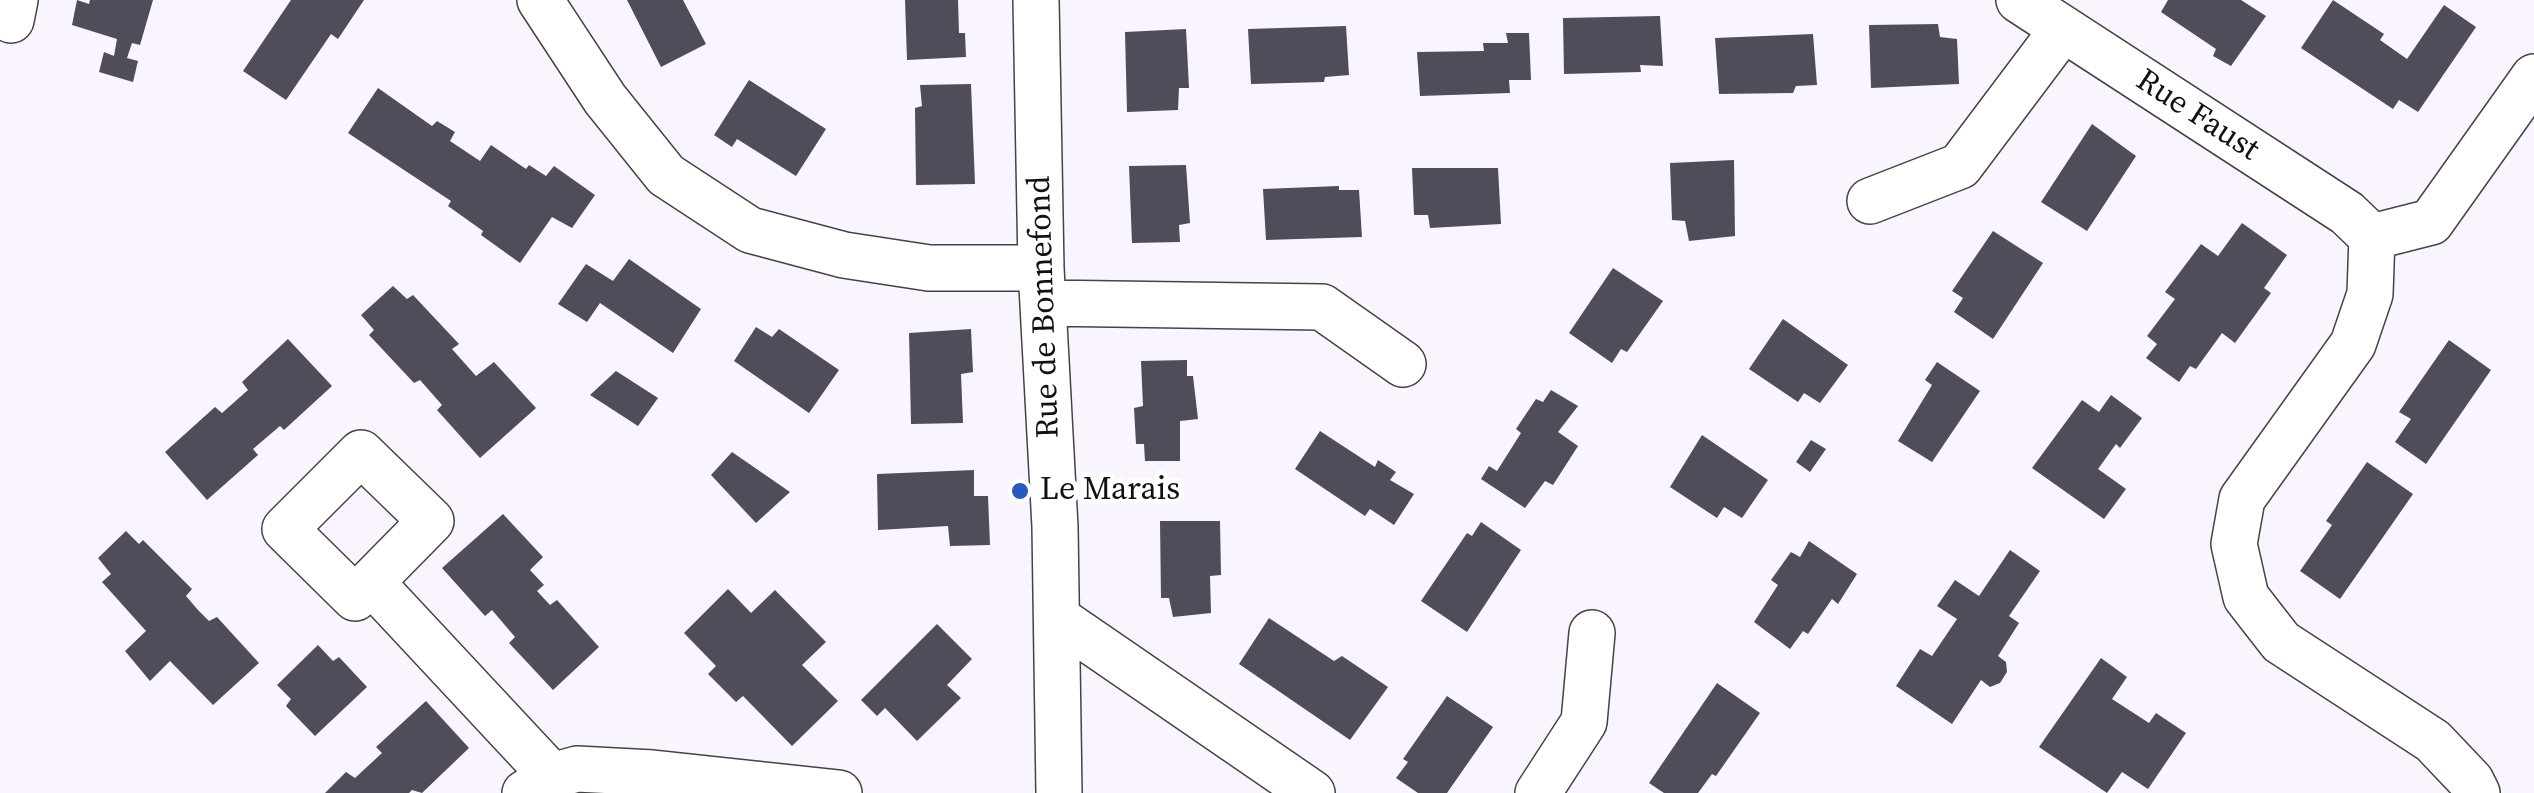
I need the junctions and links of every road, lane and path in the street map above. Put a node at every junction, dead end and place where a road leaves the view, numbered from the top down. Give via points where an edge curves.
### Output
1 (540, 0) edge
2 (1036, 0) edge
3 (2019, 0) edge
4 (2063, 29) junction
5 (2534, 77) edge
6 (1870, 201) dead end
7 (2372, 237) junction
8 (1042, 286) junction
9 (1403, 364) dead end
10 (371, 582) dead end
11 (1057, 618) junction
12 (1592, 633) dead end
13 (538, 784) edge
14 (839, 793) edge
15 (1059, 793) edge
16 (1312, 793) edge
17 (1538, 793) edge
18 (2477, 793) edge

1 - 8 street via 605,99 666,175 750,230 844,255
2 - 8 street, Rue de Bonnefond
3 - 4 street, Rue Faust
4 - 6 street via 1960,166
4 - 7 street, Rue Faust via 2348,213
5 - 7 street via 2431,222
7 - 18 street via 2370,294 2353,344 2242,500 2234,544 2246,596 2281,642 2433,741
8 - 9 street via 1322,307
8 - 11 street, Rue de Bonnefond
10 - 13 street
11 - 15 street, Rue de Bonnefond
11 - 16 street
12 - 17 street via 1584,722
13 - 14 street via 578,769

